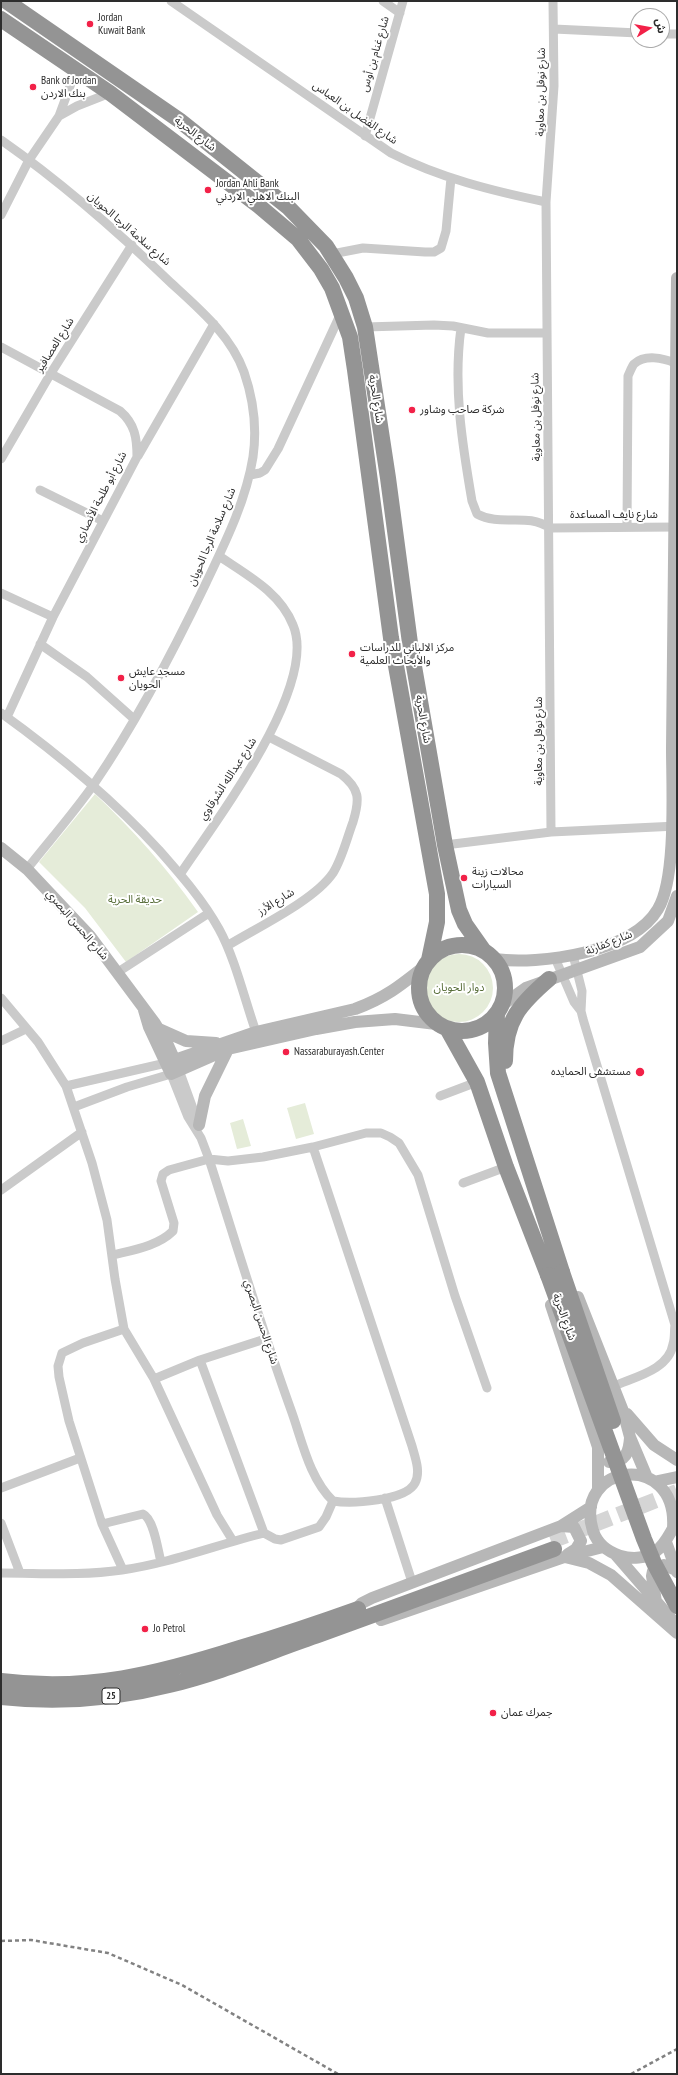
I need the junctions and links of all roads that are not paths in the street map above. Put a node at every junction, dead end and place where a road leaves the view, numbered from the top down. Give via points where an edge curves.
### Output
1 (6, 1) edge
2 (171, 1) edge
3 (383, 1) edge
4 (403, 1) edge
5 (553, 1) edge
6 (400, 13) junction
7 (1, 19) edge
8 (554, 29) junction
9 (630, 33) edge
10 (76, 70) junction
11 (110, 93) junction
12 (59, 116) junction
13 (364, 136) junction
14 (1, 140) edge
15 (29, 160) junction
16 (450, 178) junction
17 (546, 202) junction
18 (1, 215) edge
19 (132, 245) junction
20 (332, 254) junction
21 (677, 278) edge
22 (342, 312) junction
23 (214, 324) junction
24 (365, 327) junction
25 (461, 328) junction
26 (547, 333) junction
27 (1, 347) edge
28 (675, 363) junction
29 (51, 373) junction
30 (137, 457) junction
31 (1, 459) edge
32 (250, 475) junction
33 (40, 490) dead end
34 (104, 521) junction
35 (627, 527) junction
36 (676, 527) edge
37 (550, 528) junction
38 (219, 556) junction
39 (676, 583) edge
40 (1, 593) edge
41 (53, 617) junction
42 (40, 644) junction
43 (4, 715) edge
44 (134, 719) junction
45 (270, 737) junction
46 (93, 784) junction
47 (674, 826) edge
48 (551, 832) junction
49 (445, 845) junction
50 (1, 848) edge
51 (27, 869) junction
52 (181, 873) junction
53 (333, 873) joint
54 (677, 896) edge
55 (209, 913) junction
56 (227, 946) junction
57 (489, 955) junction
58 (573, 955) junction
59 (555, 958) junction
60 (427, 963) junction
61 (577, 969) junction
62 (118, 972) junction
63 (555, 977) junction
64 (1, 998) edge
65 (500, 1009) junction
66 (144, 1010) junction
67 (581, 1011) junction
68 (442, 1027) junction
69 (158, 1028) junction
70 (26, 1029) junction
71 (256, 1032) junction
72 (1, 1041) edge
73 (224, 1046) junction
74 (173, 1067) junction
75 (477, 1082) junction
76 (66, 1086) junction
77 (440, 1096) dead end
78 (507, 1104) junction
79 (74, 1107) junction
80 (199, 1126) junction
81 (82, 1132) junction
82 (201, 1138) junction
83 (313, 1147) junction
84 (209, 1159) junction
85 (506, 1167) junction
86 (464, 1183) dead end
87 (1, 1190) edge
88 (552, 1241) junction
89 (535, 1244) junction
90 (113, 1255) junction
91 (555, 1273) junction
92 (124, 1329) junction
93 (265, 1339) junction
94 (200, 1360) junction
95 (154, 1379) junction
96 (614, 1386) junction
97 (487, 1388) dead end
98 (623, 1411) junction
99 (630, 1437) junction
100 (598, 1447) junction
101 (80, 1458) junction
102 (677, 1460) edge
103 (646, 1475) junction
104 (677, 1477) edge
105 (658, 1481) junction
106 (1, 1488) edge
107 (598, 1490) junction
108 (385, 1498) junction
109 (333, 1501) junction
110 (591, 1506) junction
111 (1, 1523) edge
112 (102, 1524) junction
113 (675, 1525) edge
114 (561, 1526) junction
115 (264, 1533) junction
116 (233, 1541) junction
117 (666, 1542) junction
118 (603, 1547) junction
119 (556, 1549) junction
120 (616, 1555) junction
121 (161, 1562) junction
122 (123, 1570) junction
123 (676, 1571) edge
124 (1, 1573) edge
125 (20, 1573) junction
126 (412, 1582) junction
127 (677, 1588) edge
128 (657, 1603) junction
129 (677, 1606) edge
130 (356, 1616) junction
131 (677, 1626) edge
132 (677, 1633) edge
133 (1, 1681) edge
134 (1, 1697) edge

1 - 20 highway, شارع الحرية via 179,120 288,207
2 - 13 street, شارع الفضل بن العباس
3 - 6 street
4 - 6 street, شارع غنام بن أوس
5 - 8 street, شارع نوفل بن معاوية
6 - 13 street, شارع غنام بن أوس
7 - 10 highway, شارع الحرية
8 - 9 street
8 - 17 street, شارع نوفل بن معاوية via 554,86
10 - 11 highway, شارع الحرية
10 - 12 street
11 - 12 street
11 - 22 highway, شارع الحرية via 259,206 298,239 321,269
12 - 15 street
13 - 16 street, شارع الفضل بن العباس via 391,154
14 - 15 street, شارع سلامة الرجا الحويان
15 - 18 street
15 - 19 street, شارع سلامة الرجا الحويان
16 - 17 street, شارع الفضل بن العباس
16 - 20 street via 446,232 441,248 434,252 363,248
17 - 26 street, شارع نوفل بن معاوية
19 - 23 street, شارع سلامة الرجا الحويان
19 - 29 street, شارع العصافير
20 - 24 highway, شارع الحرية via 356,298
21 - 28 street, شارع كفارنة
22 - 32 street via 278,449 265,470
22 - 60 highway, شارع الحرية via 356,370 391,638 437,894 436,922
23 - 30 street
23 - 32 street, شارع سلامة الرجا الحويان via 244,371 253,411 253,454
24 - 25 street via 434,325
24 - 49 highway, شارع الحرية via 410,643
25 - 26 street via 488,333
25 - 37 street via 457,381 461,433 474,509 477,514 490,520 534,520
26 - 37 street, شارع نوفل بن معاوية
27 - 29 street, شارع أبو طلحة الأنصاري
28 - 35 street via 661,358 644,359 634,364 628,376
28 - 36 street, شارع كفارنة
29 - 30 street, شارع أبو طلحة الأنصاري via 120,411 129,419 134,429
29 - 31 street, شارع العصافير
30 - 34 street, شارع أبو طلحة الأنصاري
32 - 38 street, شارع سلامة الرجا الحويان
33 - 34 street
34 - 41 street, شارع أبو طلحة الأنصاري
35 - 36 street, شارع نايف المساعدة
35 - 37 street, شارع نايف المساعدة
36 - 39 street, شارع كفارنة
37 - 48 street, شارع نوفل بن معاوية
38 - 44 street, شارع سلامة الرجا الحويان via 181,636
38 - 45 street via 273,595 294,626 298,656 294,675
39 - 47 street, شارع كفارنة
40 - 41 street
41 - 42 street, شارع أبو طلحة الأنصاري
42 - 43 street, شارع أبو طلحة الأنصاري
42 - 44 street via 87,677
43 - 46 street
44 - 46 street, شارع سلامة الرجا الحويان
45 - 52 street, شارع عبدالله الشرقاوي
45 - 53 street, شارع عبدالله الشرقاوي via 341,774 357,790 358,802 354,818
46 - 51 street, شارع سلامة الرجا الحويان
46 - 52 street
47 - 48 street
47 - 58 street, شارع كفارنة via 665,895 651,920 622,939
48 - 49 street
49 - 57 highway, شارع الحرية via 459,910 465,924
50 - 51 street, شارع الحسن البصري
51 - 62 street, شارع الحسن البصري via 72,915
52 - 55 street
53 - 56 street, شارع الأرز via 310,895
54 - 61 street, شارع كفارنة via 668,921 640,947
55 - 56 street
55 - 62 street
56 - 71 street
57 - 59 street, شارع كفارنة via 514,962
57 - 60 highway via 473,946 461,945 438,952
57 - 65 highway via 500,969 504,980 505,993
58 - 59 street, شارع كفارنة
58 - 61 street
59 - 63 street
60 - 68 highway via 419,981 420,1002 425,1012
60 - 71 street via 396,990 369,1004
61 - 63 street, شارع كفارنة
61 - 67 street via 583,998
62 - 66 street, شارع الحسن البصري
63 - 65 street, شارع كفارنة via 526,988
63 - 67 street
63 - 78 highway via 519,1008 511,1027 505,1055
64 - 70 street
65 - 68 highway via 489,1022 475,1030 459,1032
65 - 78 highway, شارع الحرية via 496,1043 498,1073
66 - 69 street, شارع الحسن البصري
66 - 74 street, شارع الحسن البصري via 149,1027
67 - 96 street via 674,1325 673,1345 668,1357 657,1367
68 - 73 street via 396,1019 355,1022
68 - 75 highway, شارع الحرية
69 - 73 street via 186,1041
69 - 74 street, شارع الحسن البصري
70 - 72 street
70 - 76 street via 38,1042
71 - 73 street
73 - 74 street
73 - 80 street via 206,1096
74 - 76 street
74 - 79 street
74 - 80 street, شارع الحسن البصري
74 - 82 street, شارع الحسن البصري via 188,1117
75 - 77 street
75 - 85 highway, شارع الحرية
76 - 79 street
78 - 88 highway, شارع الحرية
79 - 81 street
80 - 82 street, شارع الحسن البصري
81 - 87 street
81 - 90 street via 107,1220
82 - 84 street, شارع الحسن البصري
83 - 84 street via 239,1160
83 - 97 street via 366,1133 381,1132 399,1143 418,1175 455,1296
83 - 108 street via 417,1466 418,1476 415,1484 405,1491
84 - 90 street via 175,1167 163,1174 161,1181 174,1223 173,1231 142,1248
84 - 93 street, شارع الحسن البصري
85 - 86 street
85 - 89 highway, شارع الحرية
88 - 91 highway, شارع الحرية
88 - 96 street via 570,1276
89 - 91 highway, شارع الحرية
89 - 100 street via 541,1274
90 - 92 street
91 - 127 highway, شارع الحرية, bridge via 654,1539
91 - 129 highway, شارع الحرية, bridge via 644,1539
92 - 95 street
92 - 101 street via 62,1353 59,1360 59,1377
93 - 94 street
93 - 109 street, شارع الحسن البصري via 316,1478
94 - 95 street
94 - 115 street
95 - 116 street via 217,1515
96 - 98 street
98 - 99 street
98 - 102 street via 654,1445
99 - 100 street via 627,1455 616,1462 606,1460
99 - 103 street
100 - 107 street
101 - 106 street
101 - 112 street
103 - 105 street
103 - 107 street via 629,1473 612,1478
104 - 105 street
105 - 113 street via 672,1502
107 - 110 street
108 - 109 street via 361,1503
108 - 126 street
109 - 115 street via 323,1523 315,1529 281,1540
110 - 114 street, 25
110 - 118 street via 590,1521 594,1535
111 - 125 street
112 - 121 street via 146,1515 151,1523
112 - 122 street
113 - 117 street
114 - 119 street via 574,1527 581,1541 576,1549
114 - 126 street, 25
115 - 116 street
116 - 121 street
117 - 120 street via 643,1557 629,1558
117 - 123 street
118 - 119 street
118 - 120 street
119 - 130 highway
119 - 132 street via 611,1575
120 - 128 street
121 - 122 street
122 - 125 street via 81,1575
123 - 128 street via 664,1565 654,1571 652,1576
124 - 125 street
126 - 130 street, 25 via 366,1600
128 - 131 street
130 - 133 highway, 25 via 154,1674 94,1684
130 - 134 highway, 25 via 203,1675 169,1685 79,1699

